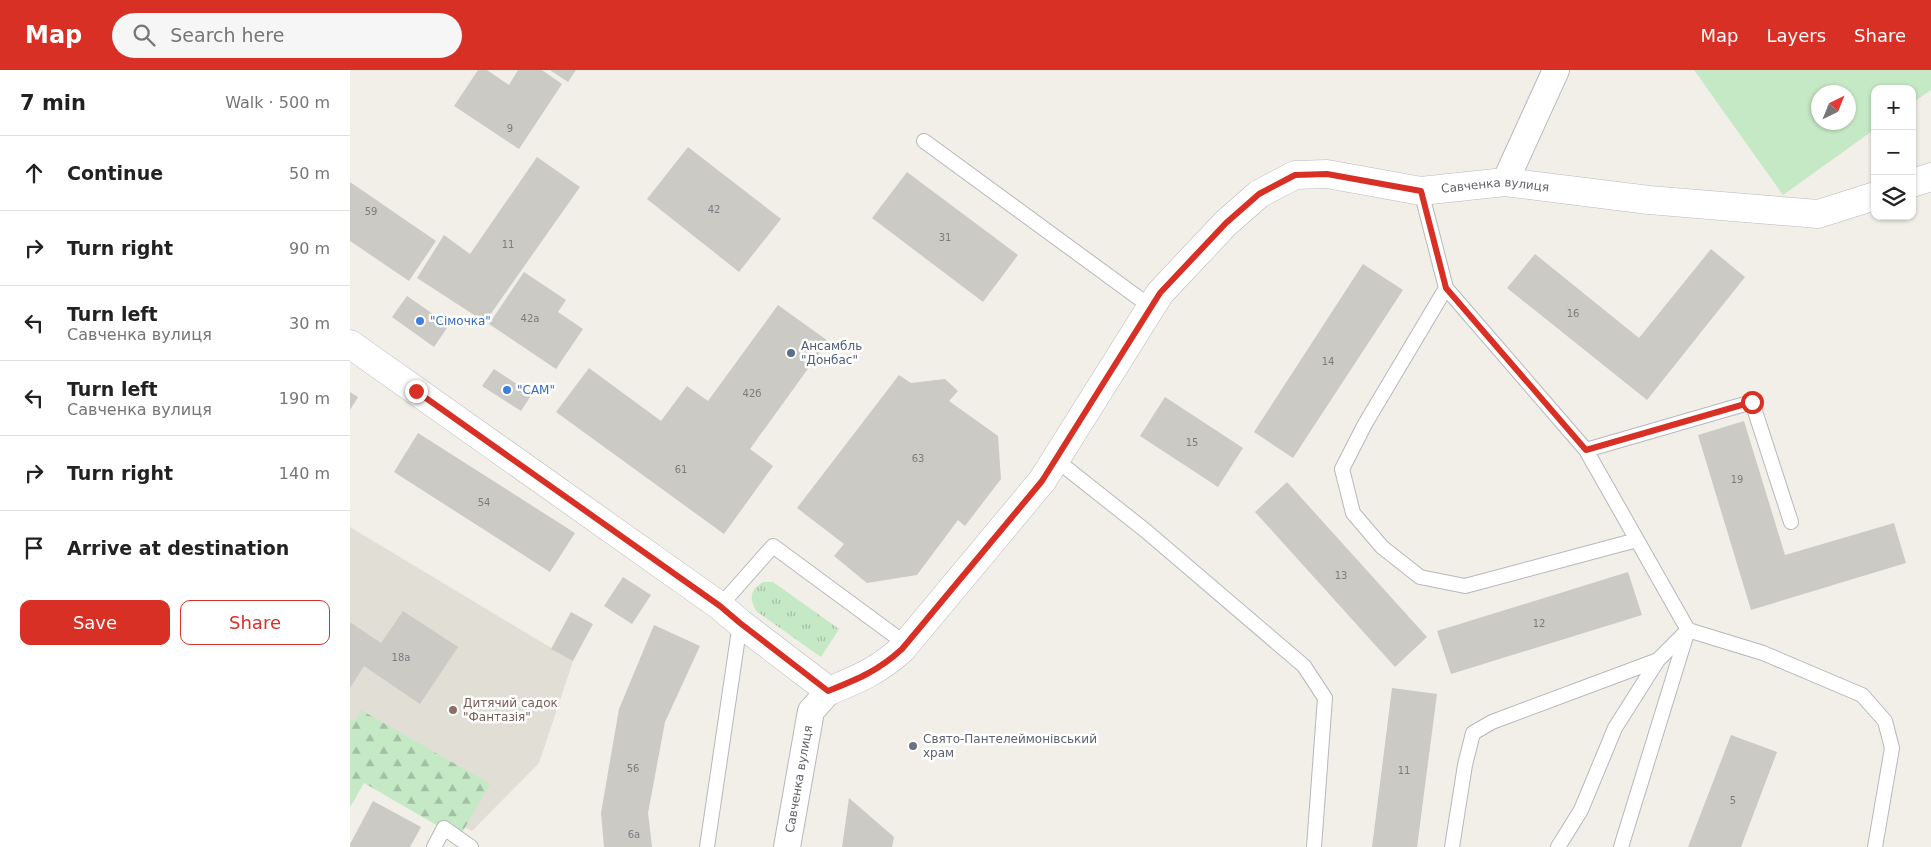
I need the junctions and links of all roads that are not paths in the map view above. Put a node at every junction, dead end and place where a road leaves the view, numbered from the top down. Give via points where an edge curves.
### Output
1 (1556, 70) edge
2 (924, 141) dead end
3 (1931, 177) edge
4 (1505, 182) junction
5 (1916, 182) edge
6 (1421, 191) junction
7 (1871, 197) edge
8 (1446, 288) junction
9 (1151, 307) junction
10 (350, 344) edge
11 (1586, 450) junction
12 (1056, 459) junction
13 (1791, 522) dead end
14 (1637, 540) junction
15 (730, 614) junction
16 (1688, 630) junction
17 (906, 644) junction
18 (1658, 660) junction
19 (828, 691) junction
20 (434, 847) edge
21 (471, 847) edge
22 (707, 847) edge
23 (787, 847) edge
24 (1314, 847) edge
25 (1452, 847) edge
26 (1558, 847) edge
27 (1621, 847) edge
28 (1875, 847) edge

1 - 4 street
2 - 9 lane
3 - 5 street
4 - 6 street, Савченка вулиця
4 - 7 street, Савченка вулиця via 1649,200 1818,214
6 - 8 lane
6 - 9 street, Савченка вулиця via 1327,174 1295,175 1259,194 1226,223 1160,293
8 - 11 lane
8 - 14 lane via 1365,424 1342,470 1353,513 1382,547 1420,577 1465,586
9 - 12 street, Савченка вулиця
10 - 15 street
11 - 13 lane via 1752,402
11 - 14 lane
12 - 17 street, Савченка вулиця via 1042,481
12 - 24 lane via 1304,666 1325,698
14 - 16 lane
15 - 17 lane via 773,546
15 - 19 street
15 - 22 lane
16 - 18 lane
16 - 27 lane
16 - 28 lane via 1763,653 1862,695 1885,721 1892,748
17 - 19 street, Савченка вулиця via 886,664
18 - 25 lane via 1492,722 1473,733
18 - 26 lane via 1615,728 1582,810
19 - 23 street, Савченка вулиця via 811,711
20 - 21 lane via 444,828

